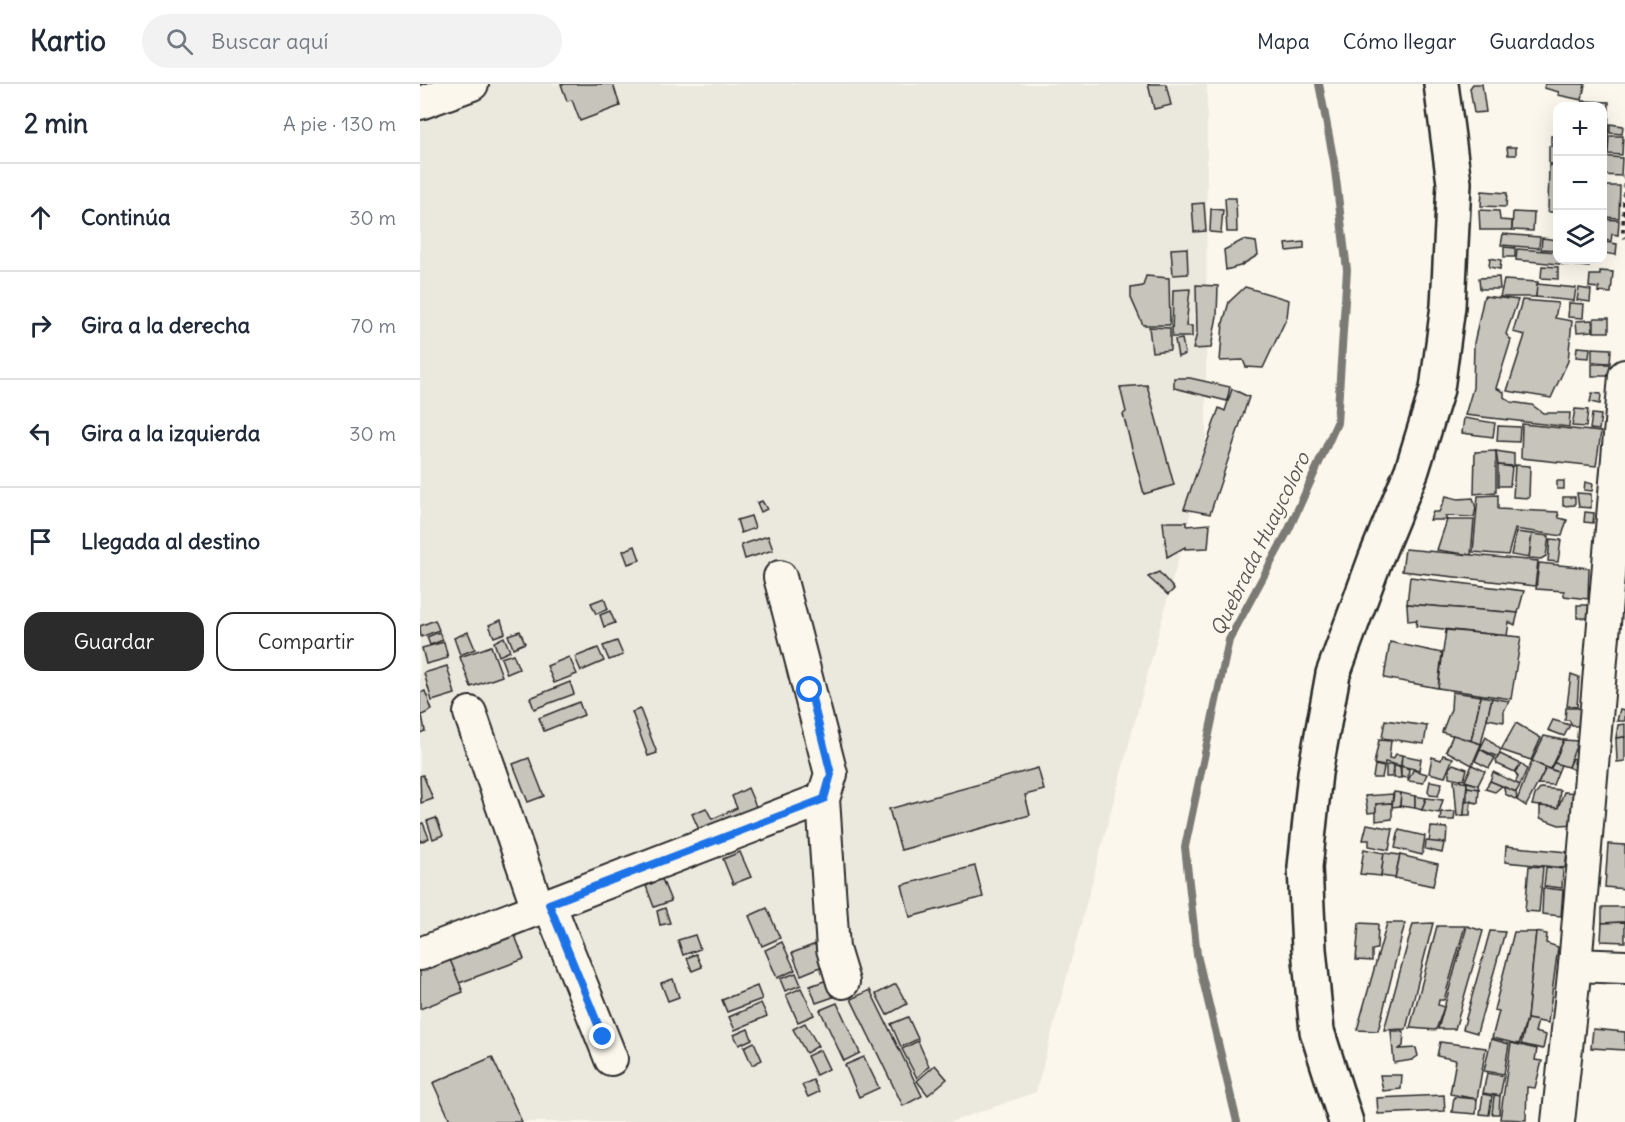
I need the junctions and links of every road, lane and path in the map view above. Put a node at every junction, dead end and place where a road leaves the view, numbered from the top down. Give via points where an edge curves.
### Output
1 (472, 84) edge
2 (1441, 84) edge
3 (420, 103) edge
4 (1625, 174) edge
5 (1625, 238) edge
6 (1625, 376) edge
7 (780, 577) dead end
8 (470, 713) dead end
9 (824, 799) junction
10 (543, 906) junction
11 (420, 954) edge
12 (1575, 965) junction
13 (1625, 967) edge
14 (843, 982) dead end
15 (611, 1059) dead end
16 (1346, 1122) edge
17 (1558, 1122) edge

1 - 3 street
2 - 16 main road via 1455,183 1448,306 1437,388 1412,470 1333,674 1315,773 1305,867 1317,1031
4 - 5 path
6 - 12 street
7 - 9 street via 831,774
8 - 10 street
9 - 10 street
9 - 14 street via 833,949
10 - 11 street
10 - 15 street
12 - 13 street
12 - 17 street

